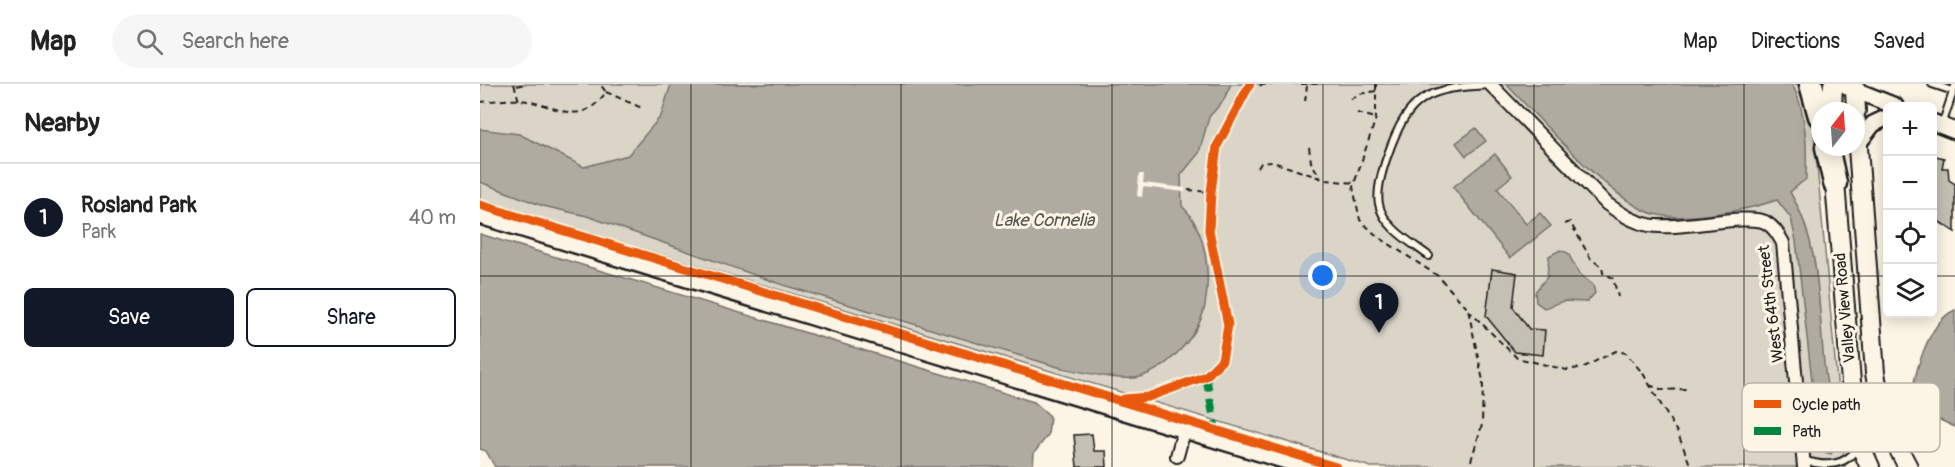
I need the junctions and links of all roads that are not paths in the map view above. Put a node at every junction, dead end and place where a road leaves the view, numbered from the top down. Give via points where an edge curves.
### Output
1 (1811, 84) edge
2 (1833, 84) edge
3 (1932, 84) edge
4 (1490, 85) edge
5 (1852, 86) edge
6 (1954, 89) edge
7 (1816, 102) edge
8 (1832, 102) edge
9 (1855, 102) edge
10 (1886, 102) edge
11 (1883, 119) edge
12 (1943, 127) edge
13 (1865, 134) edge
14 (1829, 156) edge
15 (1834, 156) edge
16 (1858, 156) edge
17 (1835, 183) junction
18 (480, 216) edge
19 (1429, 256) dead end
20 (1796, 383) edge
21 (1851, 383) edge
22 (1877, 383) edge
23 (1184, 430) junction
24 (1855, 452) edge
25 (1864, 452) edge
26 (1900, 452) edge
27 (1177, 456) dead end
28 (1804, 464) edge
29 (1306, 467) edge
30 (1870, 467) edge
31 (1908, 467) edge

1 - 7 highway
2 - 8 main road
3 - 6 lane
4 - 19 lane via 1435,91 1411,106 1395,132 1379,186 1379,204 1386,219
4 - 20 street, West 64th Street via 1607,204 1625,216 1649,225 1751,220 1774,228 1783,243
5 - 9 main road
5 - 10 street
6 - 12 lane
11 - 13 street
14 - 17 highway
15 - 17 main road, Valley View Road
16 - 22 main road, Valley View Road
17 - 21 main road, Valley View Road
18 - 23 street
23 - 27 street
23 - 29 street
24 - 28 lane via 1838,467
25 - 30 main road, Valley View Road
26 - 31 main road, Valley View Road

